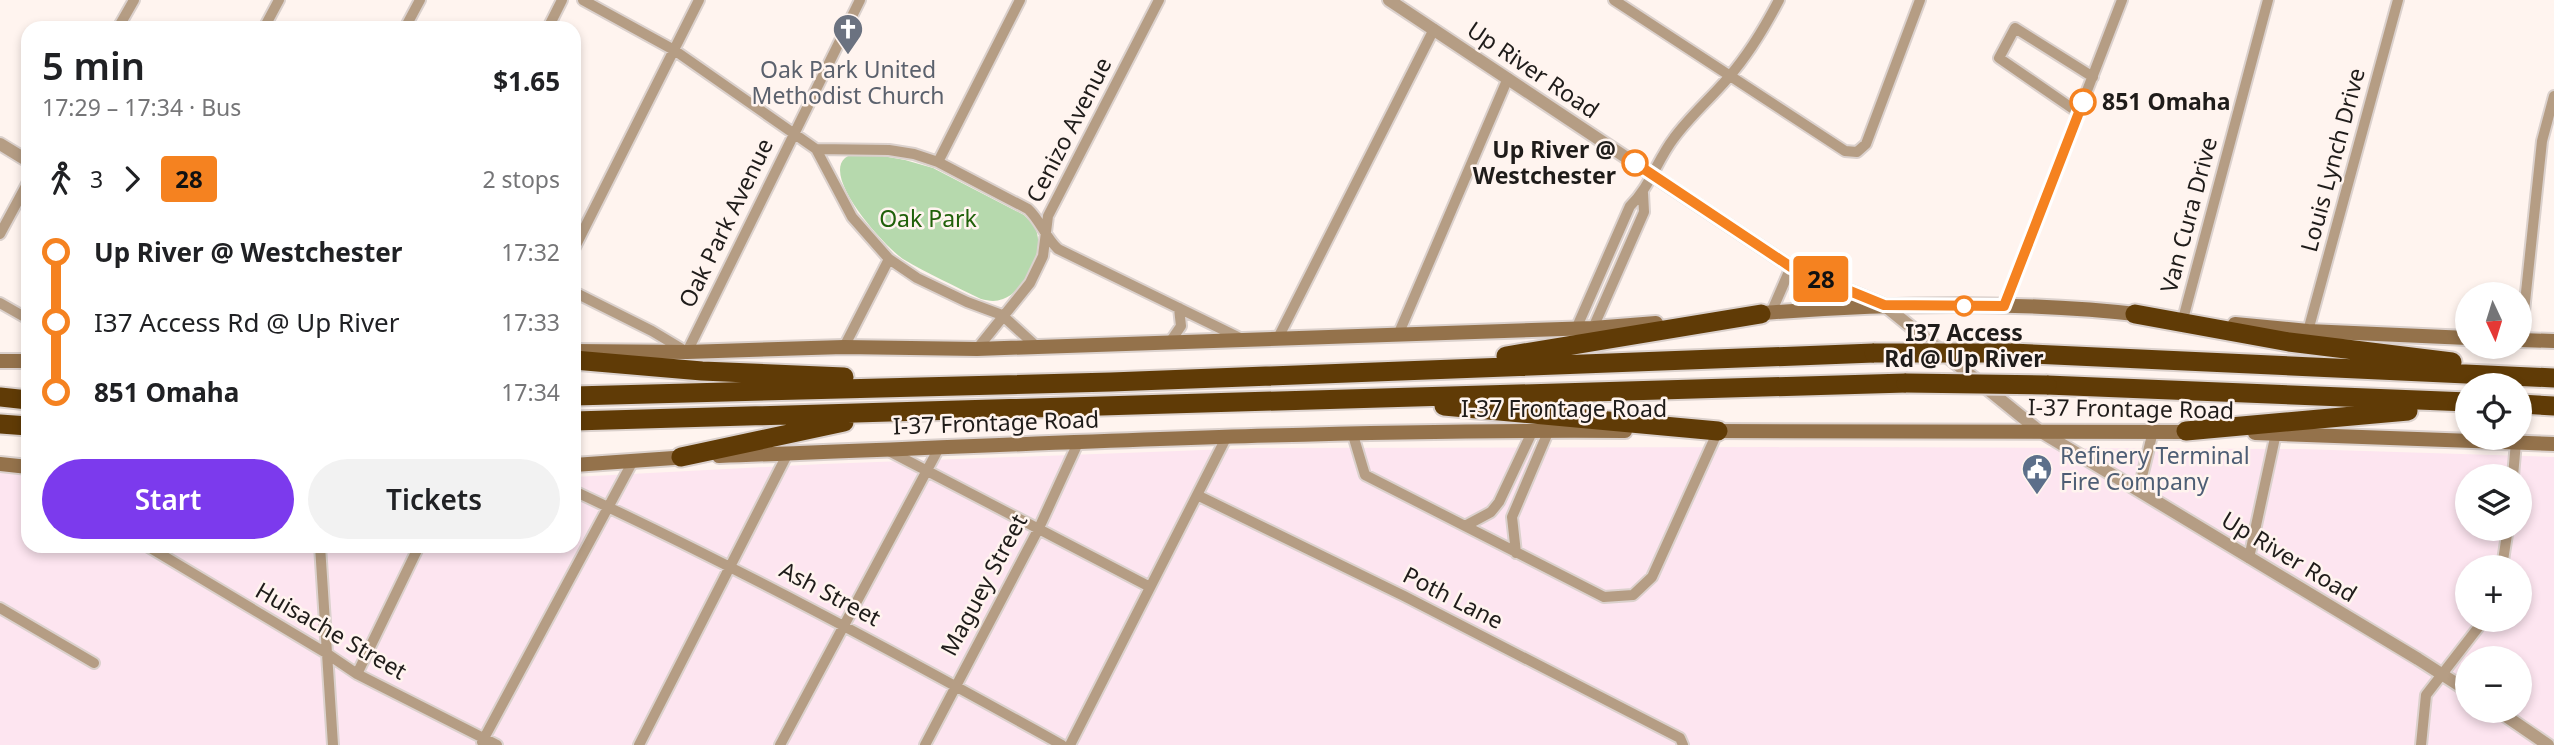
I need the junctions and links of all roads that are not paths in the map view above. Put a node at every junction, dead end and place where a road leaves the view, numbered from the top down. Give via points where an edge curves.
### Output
1 (134, 0) edge
2 (279, 0) edge
3 (420, 0) edge
4 (562, 0) edge
5 (583, 0) edge
6 (699, 0) edge
7 (860, 0) edge
8 (1020, 0) edge
9 (1159, 0) edge
10 (1389, 0) edge
11 (1614, 0) edge
12 (1779, 0) edge
13 (1920, 0) edge
14 (2122, 0) edge
15 (2268, 0) edge
16 (2398, 0) edge
17 (122, 21) edge
18 (268, 21) edge
19 (409, 21) edge
20 (552, 21) edge
21 (1434, 29) junction
22 (674, 50) junction
23 (1731, 75) junction
24 (2092, 77) junction
25 (1508, 78) junction
26 (2554, 96) edge
27 (2079, 113) junction
28 (792, 134) junction
29 (0, 144) edge
30 (816, 149) junction
31 (21, 156) edge
32 (939, 162) junction
33 (1651, 174) junction
34 (1643, 193) junction
35 (21, 195) edge
36 (1046, 233) junction
37 (0, 234) edge
38 (581, 235) edge
39 (889, 259) junction
40 (1791, 267) junction
41 (2527, 282) edge
42 (581, 296) edge
43 (0, 303) edge
44 (1884, 305) junction
45 (2004, 306) junction
46 (1179, 308) junction
47 (1766, 313) junction
48 (2135, 314) junction
49 (21, 315) edge
50 (1002, 315) junction
51 (2183, 319) junction
52 (1593, 328) junction
53 (1576, 329) junction
54 (652, 331) junction
55 (2308, 331) junction
56 (1398, 335) junction
57 (2455, 337) edge
58 (1278, 338) junction
59 (1242, 339) junction
60 (2532, 340) edge
61 (2554, 341) edge
62 (1170, 342) junction
63 (1037, 347) junction
64 (844, 348) junction
65 (977, 349) junction
66 (581, 351) edge
67 (649, 351) junction
68 (687, 352) junction
69 (0, 361) edge
70 (21, 361) edge
71 (581, 361) edge
72 (1427, 369) junction
73 (2554, 375) edge
74 (1016, 384) junction
75 (581, 396) edge
76 (0, 397) edge
77 (1395, 397) junction
78 (21, 399) edge
79 (2455, 401) edge
80 (2532, 406) edge
81 (2554, 406) edge
82 (2455, 409) edge
83 (898, 411) junction
84 (581, 421) edge
85 (0, 424) edge
86 (21, 426) edge
87 (1532, 430) junction
88 (1549, 430) junction
89 (2038, 430) junction
90 (1718, 431) junction
91 (2153, 431) junction
92 (2186, 431) junction
93 (2276, 433) junction
94 (1353, 435) junction
95 (1226, 438) junction
96 (2455, 440) edge
97 (1079, 443) junction
98 (2532, 443) edge
99 (2554, 444) edge
100 (940, 446) junction
101 (887, 450) junction
102 (788, 453) junction
103 (681, 457) junction
104 (634, 461) junction
105 (581, 465) edge
106 (925, 470) junction
107 (2139, 489) junction
108 (1506, 491) junction
109 (581, 494) edge
110 (1197, 495) junction
111 (1520, 497) junction
112 (609, 507) junction
113 (1465, 526) junction
114 (1038, 528) junction
115 (159, 553) edge
116 (320, 553) edge
117 (416, 553) edge
118 (1516, 553) junction
119 (2249, 558) junction
120 (730, 566) junction
121 (1150, 587) junction
122 (0, 608) edge
123 (844, 625) junction
124 (2475, 632) edge
125 (326, 653) junction
126 (94, 663) dead end
127 (357, 674) junction
128 (2444, 674) junction
129 (2455, 682) edge
130 (956, 686) junction
131 (2516, 723) edge
132 (482, 742) edge
133 (333, 745) edge
134 (497, 745) edge
135 (639, 745) edge
136 (780, 745) edge
137 (925, 745) edge
138 (1062, 745) edge
139 (1070, 745) edge
140 (1683, 745) edge
141 (2421, 745) edge
142 (2548, 745) edge

1 - 17 street
2 - 18 street
3 - 19 street
4 - 20 street
5 - 22 street
6 - 22 street
7 - 28 street, Oak Park Avenue
8 - 32 street
9 - 36 street, Cenizo Avenue via 1048,216
10 - 21 street, Up River Road
11 - 23 street
12 - 23 street
13 - 23 street via 1866,144 1857,152 1845,151
14 - 24 street
15 - 51 street, Van Cura Drive
16 - 55 street, Louis Lynch Drive
21 - 25 street, Up River Road
21 - 58 street
22 - 28 street
22 - 38 street
23 - 33 street via 1675,136
24 - 27 street
24 - 27 street via 2015,28 1999,58
25 - 33 street, Up River Road
25 - 56 street
26 - 41 street via 2542,141
27 - 45 street
28 - 30 street
28 - 68 street, Oak Park Avenue
29 - 31 street
30 - 32 street via 889,150
30 - 39 street via 852,218
32 - 36 street via 1028,209
33 - 34 street
33 - 40 street, Up River Road
34 - 52 street via 1644,212
34 - 53 street via 1630,206
35 - 37 street
36 - 46 street via 1058,249
36 - 50 street, Cenizo Avenue via 1043,256 1030,283
39 - 50 street via 917,278
39 - 64 street
40 - 44 street, Up River Road
40 - 47 street
42 - 54 street
43 - 49 street
44 - 45 main road
44 - 47 main road
44 - 89 street, Up River Road
45 - 48 main road
46 - 59 street
46 - 62 street via 1181,326
47 - 52 main road
47 - 72 highway
48 - 51 main road
48 - 73 highway via 2289,342
50 - 63 street
50 - 65 street, Cenizo Avenue
51 - 55 main road
52 - 53 main road
53 - 56 main road
54 - 67 street
54 - 68 street
55 - 57 main road
56 - 58 main road
58 - 59 main road
59 - 62 main road
60 - 61 main road
62 - 63 main road
63 - 65 main road
64 - 65 main road
64 - 68 main road
66 - 67 main road
67 - 68 main road
69 - 70 main road
71 - 74 highway via 818,376 976,378
72 - 73 highway, bridge via 1874,353
72 - 74 highway
74 - 75 highway
76 - 78 highway
77 - 79 highway, bridge via 1906,383
77 - 83 highway
77 - 90 highway via 1442,406
80 - 81 highway
82 - 92 highway via 2375,412
83 - 84 highway
83 - 103 highway
85 - 86 highway
87 - 88 main road, I-37 Frontage Road
87 - 94 main road, I-37 Frontage Road
87 - 108 street
88 - 90 main road, I-37 Frontage Road
88 - 111 street
89 - 90 main road, I-37 Frontage Road
89 - 91 main road, I-37 Frontage Road
89 - 107 street, Up River Road
90 - 118 street via 1652,578 1633,595 1604,597
91 - 92 main road, I-37 Frontage Road
91 - 107 street
92 - 93 main road, I-37 Frontage Road
93 - 96 main road, I-37 Frontage Road
93 - 119 street
94 - 95 main road, I-37 Frontage Road
94 - 113 street via 1365,475
95 - 97 main road, I-37 Frontage Road
95 - 110 street
97 - 100 main road, I-37 Frontage Road
97 - 114 street, Maguey Street
98 - 99 main road, I-37 Frontage Road
100 - 101 main road, I-37 Frontage Road
100 - 106 street
101 - 102 main road, I-37 Frontage Road
101 - 106 street
102 - 103 main road, I-37 Frontage Road
102 - 120 street
103 - 104 main road, I-37 Frontage Road
104 - 105 main road, I-37 Frontage Road
104 - 112 street
106 - 114 street
106 - 123 street
107 - 119 street, Up River Road
108 - 111 street
108 - 113 street via 1491,512
109 - 112 street, Ash Street
110 - 121 street
110 - 140 street, Poth Lane via 1584,688 1680,738
111 - 118 street via 1511,524
112 - 120 street, Ash Street
112 - 132 street
113 - 118 street
114 - 121 street
114 - 130 street, Maguey Street
115 - 125 street, Huisache Street
116 - 125 street
117 - 127 street
119 - 128 street, Up River Road
120 - 123 street, Ash Street
120 - 135 street
121 - 139 street
122 - 126 street
123 - 130 street, Ash Street
123 - 136 street
124 - 128 street
125 - 127 street, Huisache Street
125 - 133 street
127 - 132 street, Huisache Street
128 - 129 street, Up River Road
128 - 141 street via 2426,695
130 - 137 street, Maguey Street
130 - 138 street, Ash Street
131 - 142 street
132 - 134 street, Huisache Street

